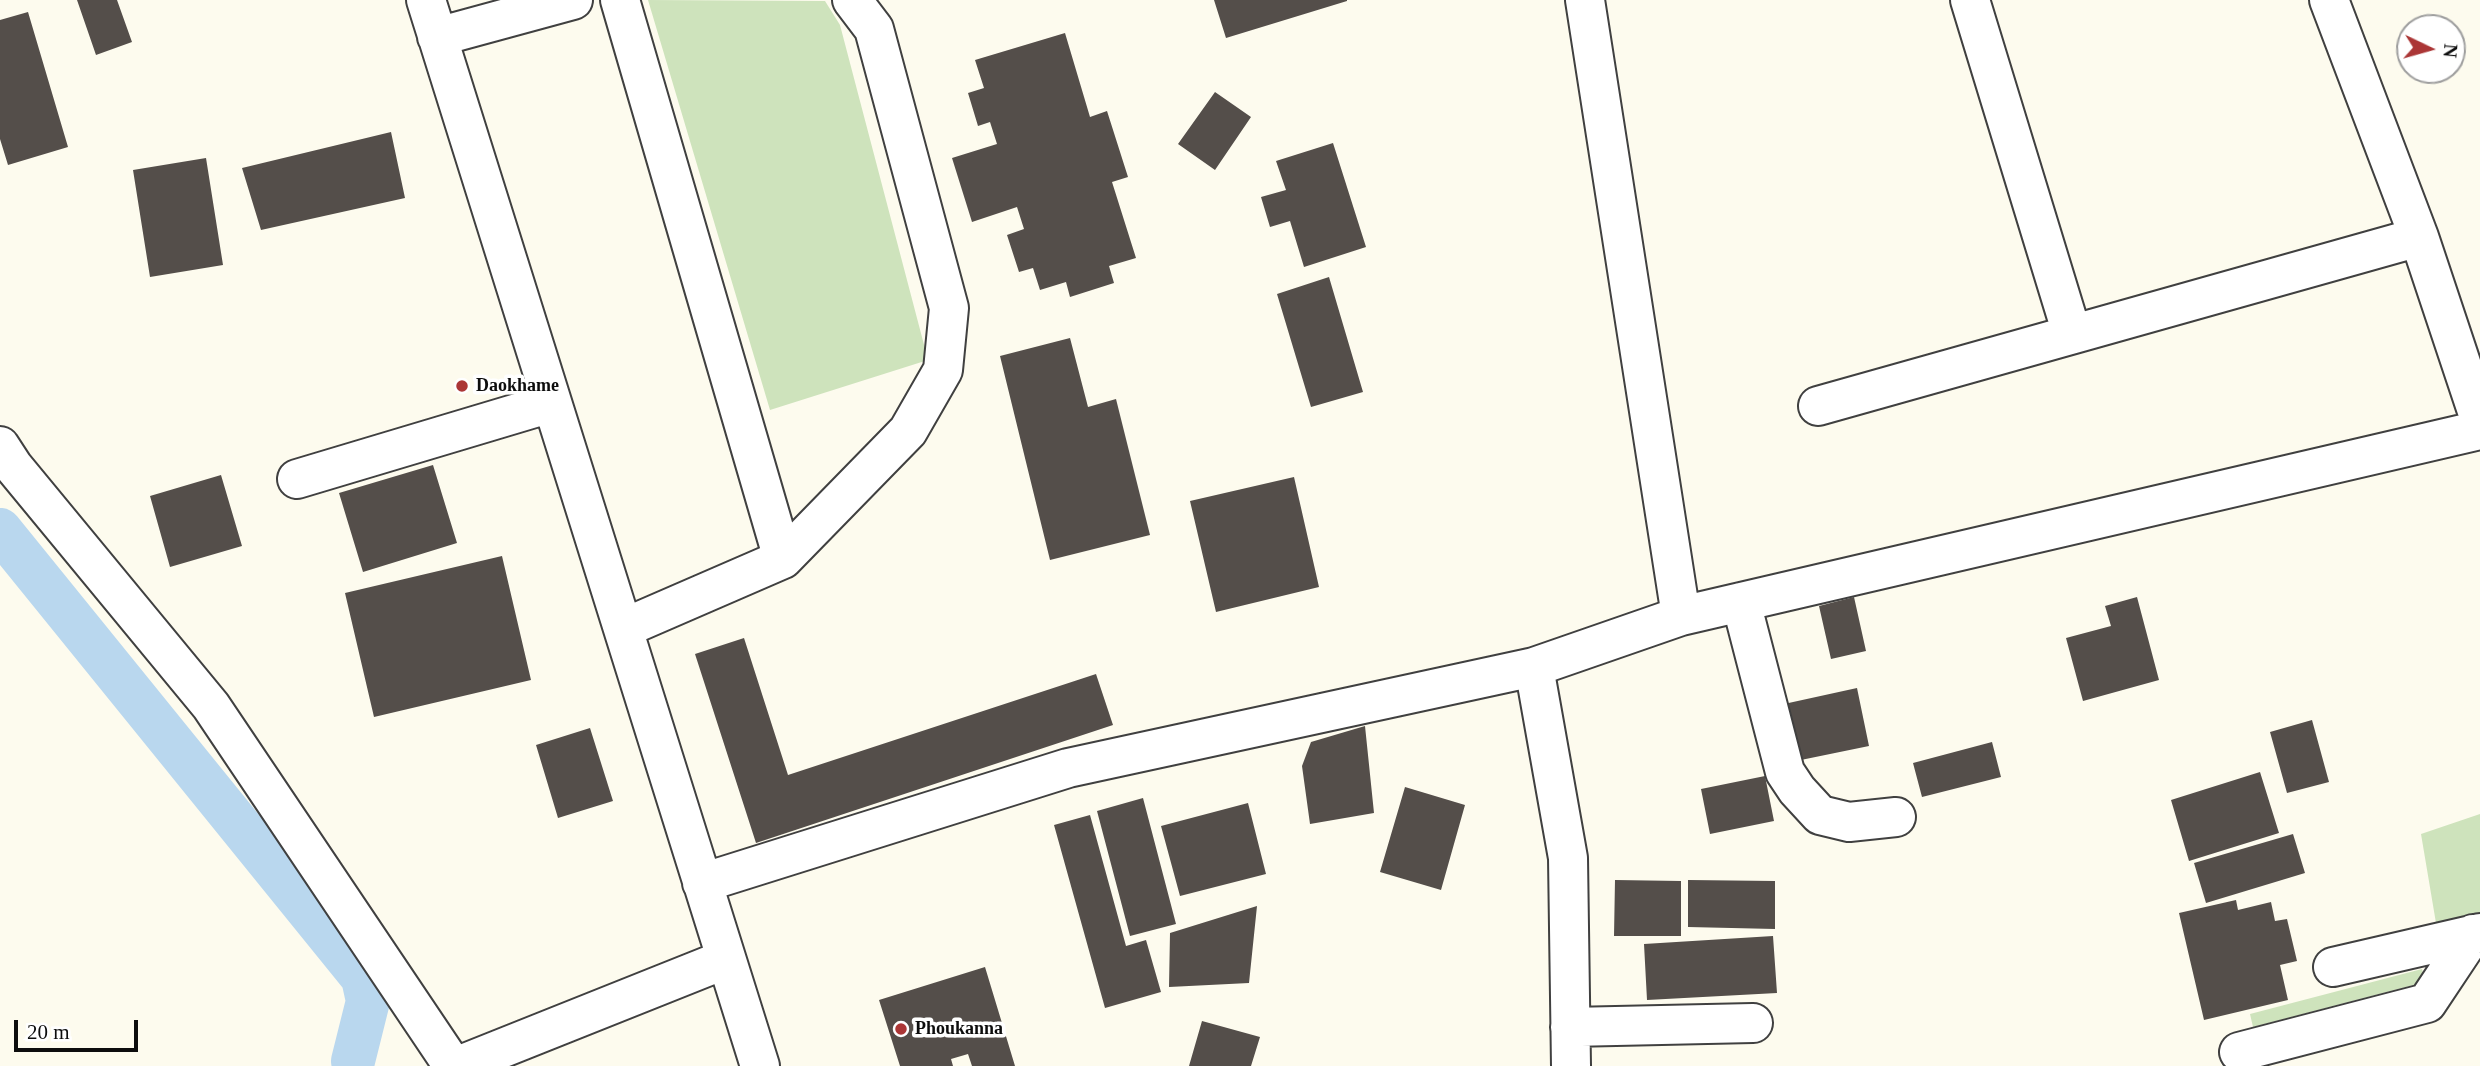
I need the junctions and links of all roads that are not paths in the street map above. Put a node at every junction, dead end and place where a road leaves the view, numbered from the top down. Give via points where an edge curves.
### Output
1 (426, 0) edge
2 (573, 0) edge
3 (620, 0) edge
4 (852, 0) edge
5 (1586, 0) edge
6 (1970, 0) edge
7 (2329, 0) edge
8 (437, 37) junction
9 (2419, 237) junction
10 (2072, 334) junction
11 (551, 403) junction
12 (1818, 405) dead end
13 (2480, 420) edge
14 (2480, 430) edge
15 (0, 446) edge
16 (297, 479) dead end
17 (783, 559) junction
18 (1741, 602) junction
19 (1681, 616) junction
20 (624, 628) junction
21 (1534, 667) junction
22 (1896, 817) dead end
23 (702, 883) junction
24 (2476, 933) edge
25 (726, 960) junction
26 (2333, 967) dead end
27 (1753, 1023) dead end
28 (1570, 1027) junction
29 (2239, 1052) dead end
30 (455, 1066) edge
31 (760, 1066) edge
32 (1571, 1066) edge

1 - 8 street
2 - 8 street
3 - 17 street
4 - 17 street via 874,29 949,308 943,370 908,431
5 - 19 street
6 - 10 street
7 - 9 street
8 - 11 street
9 - 10 street
9 - 13 street
10 - 12 street
11 - 16 street
11 - 20 street
14 - 18 street
15 - 30 street via 211,706
17 - 20 street
18 - 19 street
18 - 22 street via 1785,772 1797,790 1820,815 1849,822
19 - 21 street
20 - 23 street
21 - 23 street via 1068,768
21 - 28 street via 1568,858
23 - 25 street
24 - 26 street
24 - 29 street via 2427,1003
25 - 30 street
25 - 31 street
27 - 28 street
28 - 32 street

